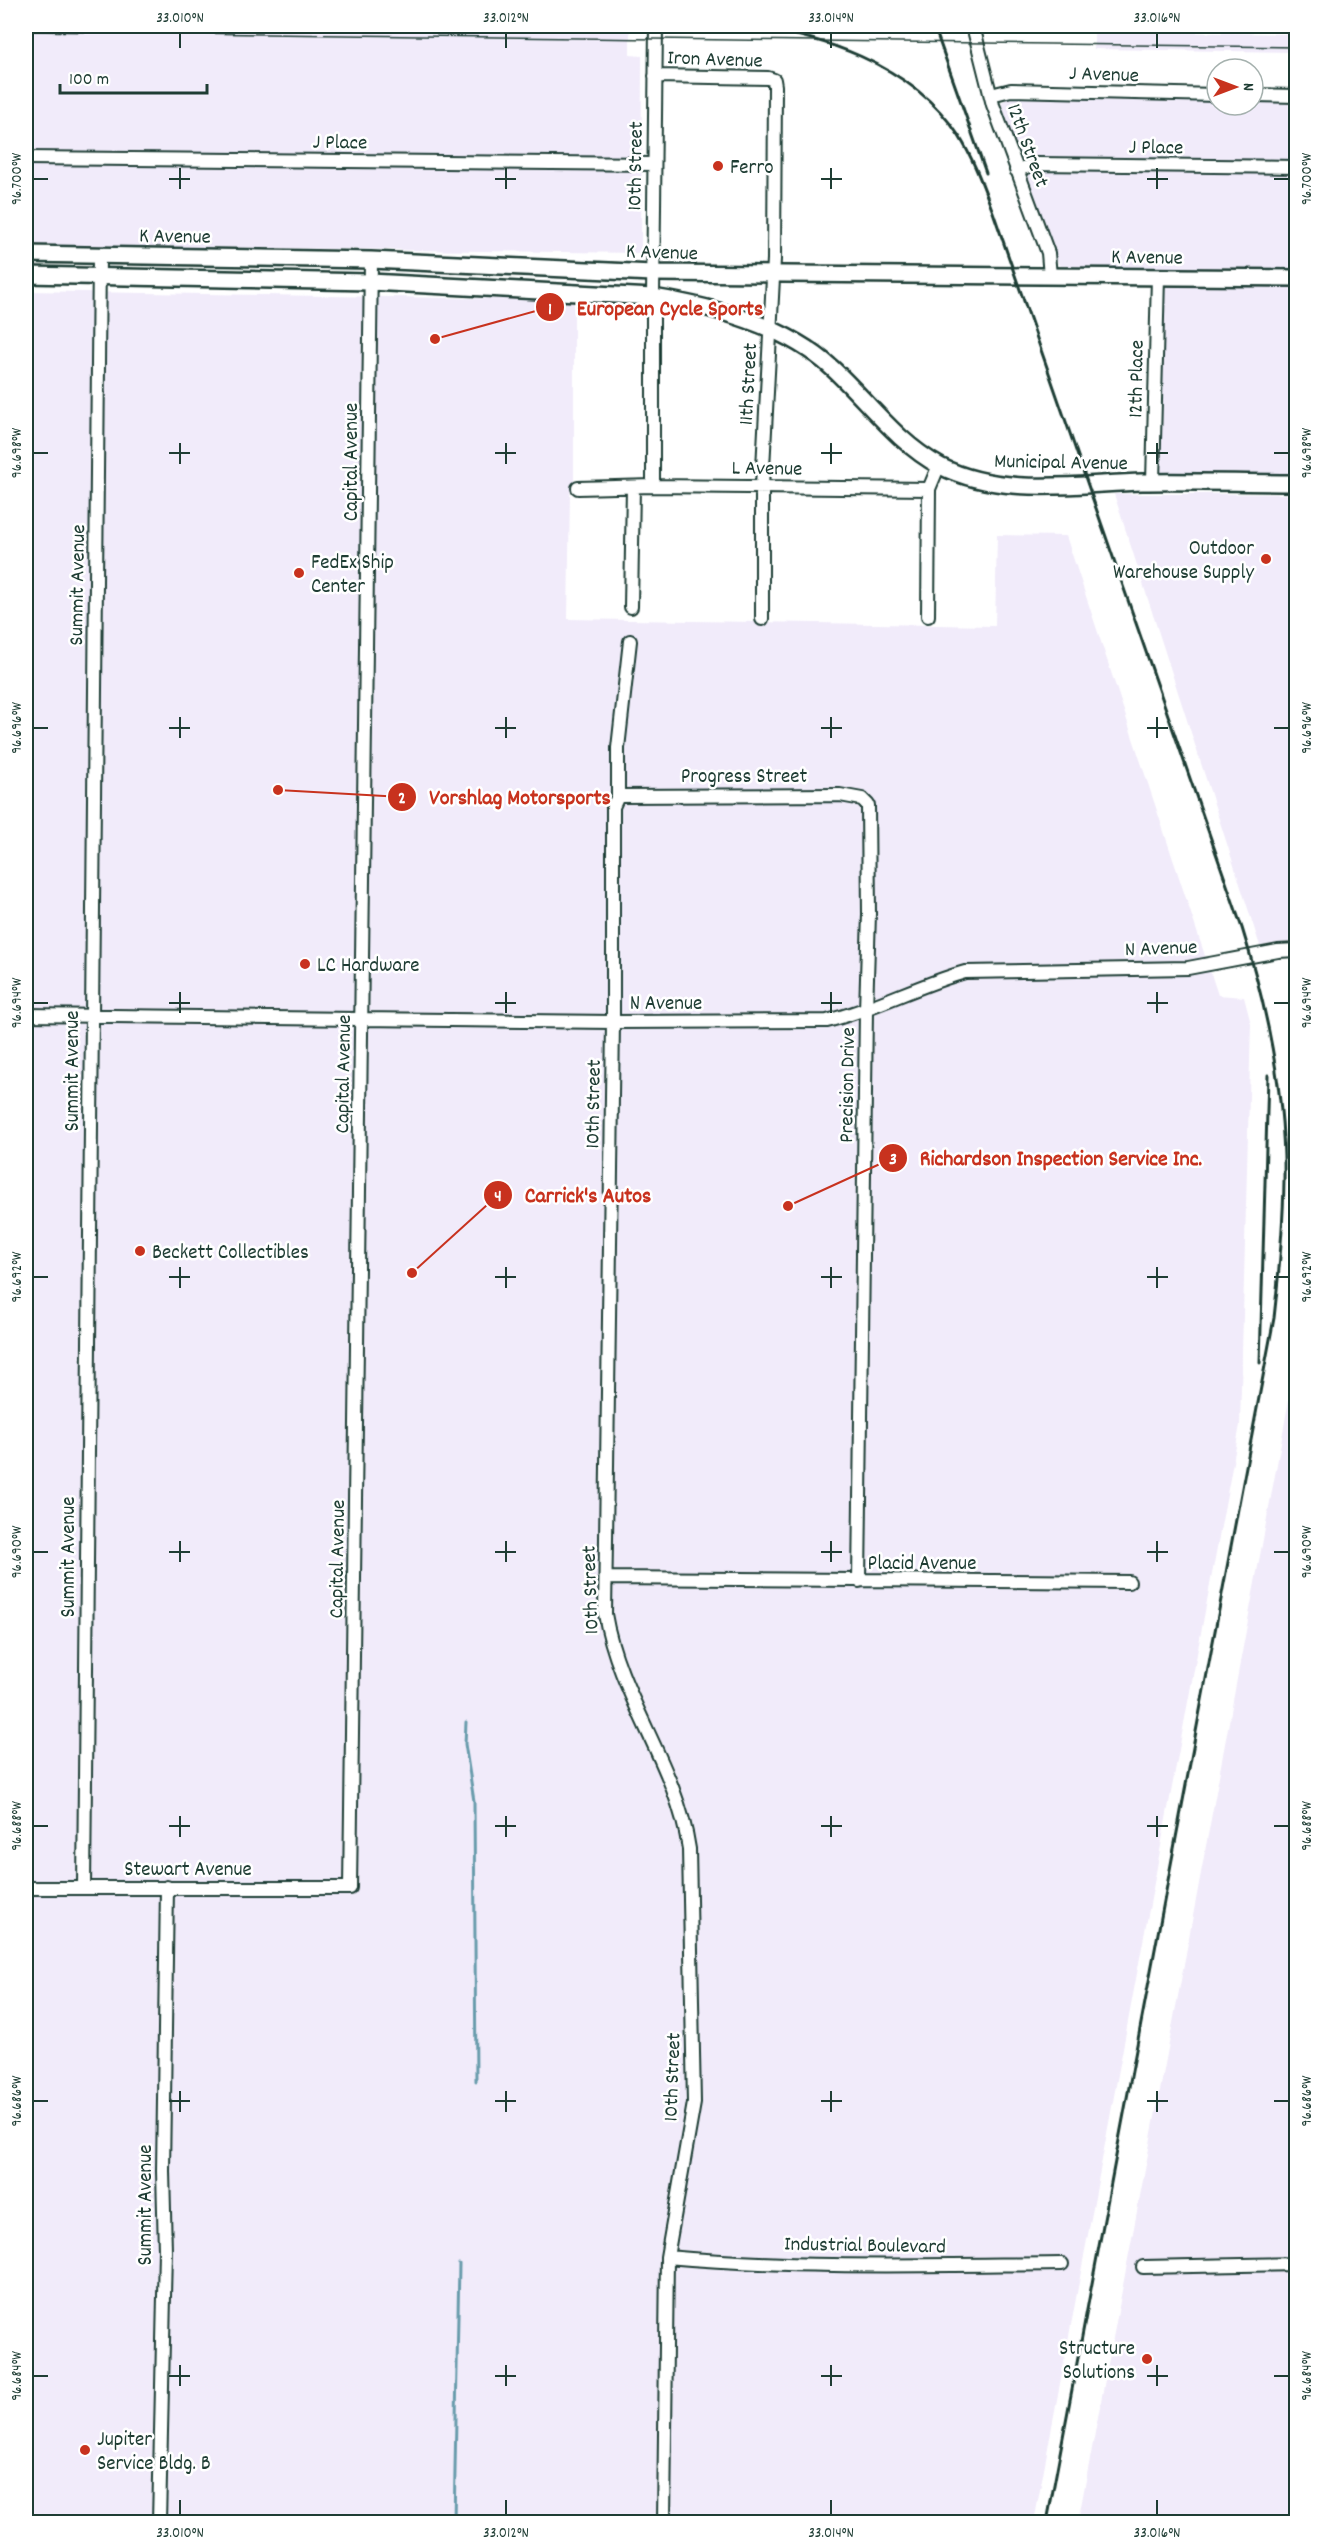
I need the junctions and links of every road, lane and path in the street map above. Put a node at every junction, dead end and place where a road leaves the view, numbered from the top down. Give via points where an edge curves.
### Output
1 (656, 26) edge
2 (973, 26) edge
3 (656, 76) junction
4 (774, 80) joint
5 (1205, 95) edge
6 (1265, 95) edge
7 (991, 96) junction
8 (1296, 96) edge
9 (26, 158) edge
10 (654, 164) junction
11 (1296, 167) edge
12 (1016, 170) junction
13 (26, 254) edge
14 (99, 255) junction
15 (371, 260) junction
16 (496, 265) junction
17 (653, 273) junction
18 (773, 273) junction
19 (26, 275) edge
20 (98, 276) junction
21 (1050, 276) junction
22 (1158, 276) junction
23 (1296, 278) edge
24 (370, 282) junction
25 (495, 288) junction
26 (652, 297) junction
27 (769, 330) junction
28 (939, 465) junction
29 (1153, 482) junction
30 (1296, 483) edge
31 (653, 486) junction
32 (633, 487) junction
33 (762, 487) junction
34 (578, 488) dead end
35 (929, 489) junction
36 (631, 607) dead end
37 (928, 616) dead end
38 (762, 619) dead end
39 (630, 641) dead end
40 (618, 796) junction
41 (868, 805) joint
42 (1296, 950) edge
43 (866, 1010) junction
44 (26, 1015) edge
45 (91, 1015) junction
46 (362, 1018) junction
47 (613, 1022) junction
48 (606, 1578) junction
49 (859, 1581) junction
50 (1129, 1582) dead end
51 (167, 1887) junction
52 (26, 1888) edge
53 (84, 1888) junction
54 (350, 1888) joint
55 (667, 2257) junction
56 (1062, 2264) dead end
57 (1296, 2264) edge
58 (1143, 2267) dead end
59 (159, 2523) edge
60 (664, 2523) edge

1 - 3 street, 10th Street
2 - 7 street, 12th Street
3 - 4 street, Iron Avenue
3 - 10 street, 10th Street
4 - 18 street, 11th Street
5 - 7 street, J Avenue via 1011,90
6 - 8 street
7 - 12 street, 12th Street
9 - 10 street, J Place
10 - 17 street, 10th Street
11 - 12 street, J Place via 1037,164
12 - 21 street, 12th Street via 1048,253
13 - 14 main road, K Avenue
14 - 15 main road, K Avenue
14 - 20 street, Summit Avenue
15 - 16 main road, K Avenue
15 - 24 street, Capital Avenue
16 - 17 main road, K Avenue
16 - 25 main road
17 - 18 main road, K Avenue
17 - 26 street, 10th Street
18 - 21 main road, K Avenue
18 - 27 street, 11th Street
19 - 20 main road, K Avenue
20 - 24 main road, K Avenue
20 - 45 street, Summit Avenue
21 - 22 main road, K Avenue
22 - 23 main road, K Avenue
22 - 29 street, 12th Place
24 - 25 main road, K Avenue
24 - 46 street, Capital Avenue
25 - 26 main road, K Avenue
26 - 27 main road, K Avenue via 723,312
26 - 31 street, 10th Street
27 - 28 main road, Municipal Avenue via 831,367 902,438
27 - 33 street, 11th Street
28 - 29 main road, Municipal Avenue via 965,476 1010,484
28 - 35 street
29 - 30 main road, Municipal Avenue
31 - 32 street, L Avenue
31 - 33 street, L Avenue
32 - 34 street, L Avenue
32 - 36 street
33 - 35 street, L Avenue
33 - 38 street, 11th Street
35 - 37 street
39 - 40 street, 10th Street via 618,748
40 - 41 street, Progress Street via 829,795 855,798
40 - 47 street, 10th Street via 613,807
41 - 43 street, Precision Drive
42 - 43 street, N Avenue via 1188,968 965,972 935,980
43 - 47 street, N Avenue via 827,1021
43 - 49 street, Precision Drive
44 - 45 street, N Avenue
45 - 46 street, N Avenue
45 - 53 street, Summit Avenue
46 - 47 street, N Avenue
46 - 54 street, Capital Avenue
47 - 48 street, 10th Street
48 - 49 street, Placid Avenue
48 - 55 street, 10th Street via 605,1614 612,1649 672,1782 685,1821 689,1849 694,2103
49 - 50 street, Placid Avenue
51 - 53 street, Stewart Avenue
51 - 54 street, Stewart Avenue
51 - 59 street, Summit Avenue
52 - 53 street, Stewart Avenue
55 - 56 street, Industrial Boulevard via 718,2262
55 - 60 street, 10th Street
57 - 58 street

